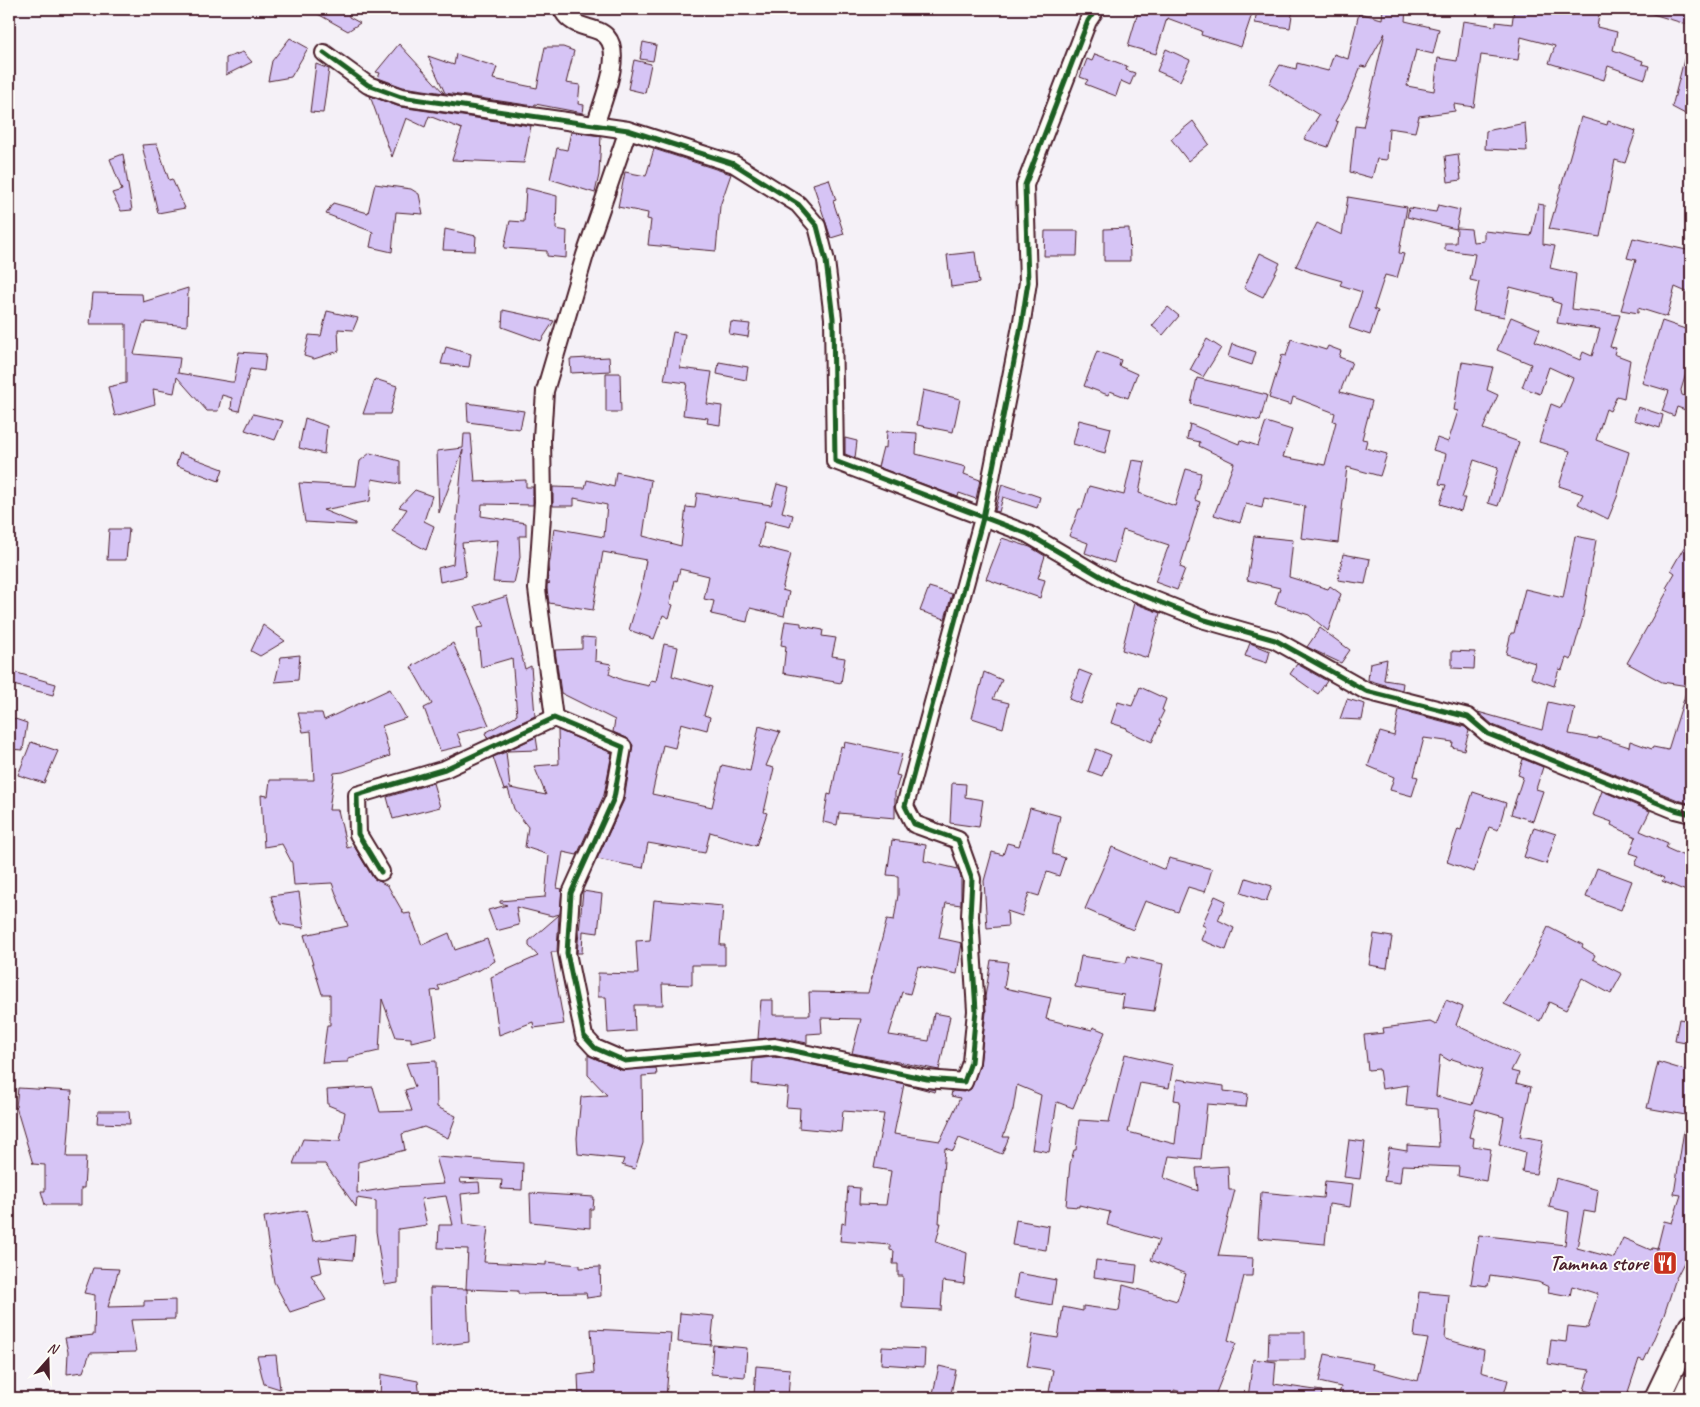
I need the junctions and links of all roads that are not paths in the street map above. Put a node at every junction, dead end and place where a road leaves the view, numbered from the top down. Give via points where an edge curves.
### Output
1 (562, 9) edge
2 (1096, 9) edge
3 (324, 54) dead end
4 (596, 123) junction
5 (628, 130) junction
6 (983, 518) junction
7 (554, 718) junction
8 (1691, 814) edge
9 (381, 872) dead end
10 (1691, 1327) edge
11 (1691, 1385) edge
12 (1657, 1398) edge
13 (1685, 1398) edge

1 - 4 street via 564,16 577,24 606,36 613,48 612,67
2 - 6 street via 1088,21 1025,185 1028,282
3 - 4 street via 368,84 401,96
4 - 5 street
5 - 6 street via 734,164 798,204 817,226 826,261 833,318 835,460
5 - 7 street via 585,255 545,391 543,502 536,589
6 - 7 street via 905,806 914,824 958,840 972,878 970,916 976,1010 971,1062 964,1082 927,1079 775,1047 625,1061 595,1048 584,1036 567,953 571,893 614,798 623,747
6 - 8 street via 1028,534 1114,584 1205,620 1275,640 1366,691 1468,717 1488,734
7 - 9 street via 445,769 357,795 358,834
10 - 12 highway
11 - 13 highway

